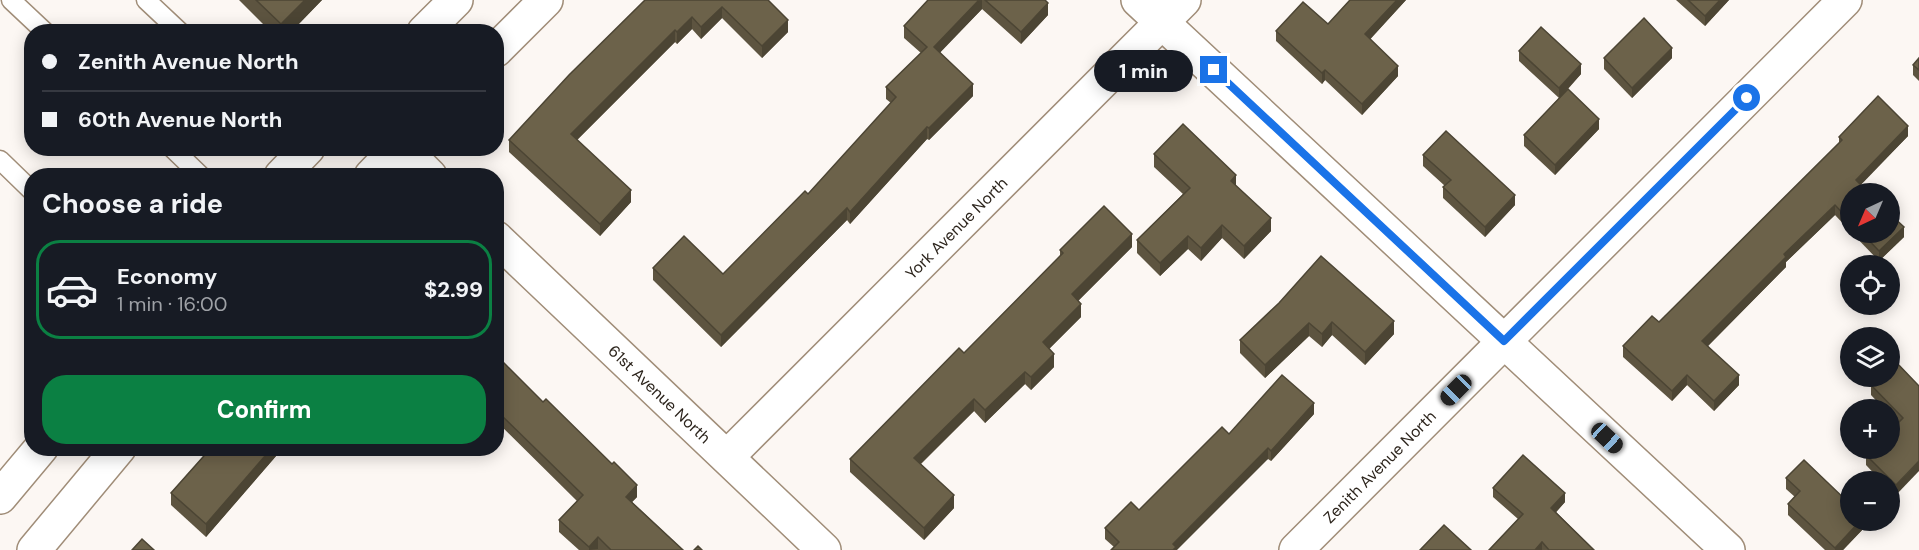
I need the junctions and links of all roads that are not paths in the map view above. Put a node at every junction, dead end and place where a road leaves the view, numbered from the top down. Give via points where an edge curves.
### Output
1 (11, 0) edge
2 (146, 0) edge
3 (456, 0) edge
4 (546, 0) edge
5 (1138, 0) edge
6 (1845, 0) edge
7 (1173, 11) edge
8 (36, 24) edge
9 (172, 24) edge
10 (432, 24) edge
11 (504, 42) edge
12 (180, 156) edge
13 (300, 156) edge
14 (391, 156) edge
15 (409, 156) edge
16 (0, 160) edge
17 (193, 168) edge
18 (289, 168) edge
19 (379, 168) edge
20 (421, 168) edge
21 (24, 183) edge
22 (504, 246) edge
23 (1504, 341) junction
24 (34, 456) edge
25 (112, 456) edge
26 (727, 457) junction
27 (0, 497) edge
28 (34, 550) edge
29 (824, 550) edge
30 (1296, 550) edge
31 (1728, 550) edge

1 - 8 lane
2 - 9 lane
3 - 10 street
4 - 11 street
5 - 7 street
6 - 23 street, Zenith Avenue North
7 - 23 street
7 - 26 street, York Avenue North
12 - 17 lane
13 - 18 street
14 - 19 street
15 - 20 street
16 - 21 lane
22 - 26 street, 61st Avenue North
23 - 30 street, Zenith Avenue North
23 - 31 street
24 - 27 street
25 - 28 street
26 - 29 street, 61st Avenue North

